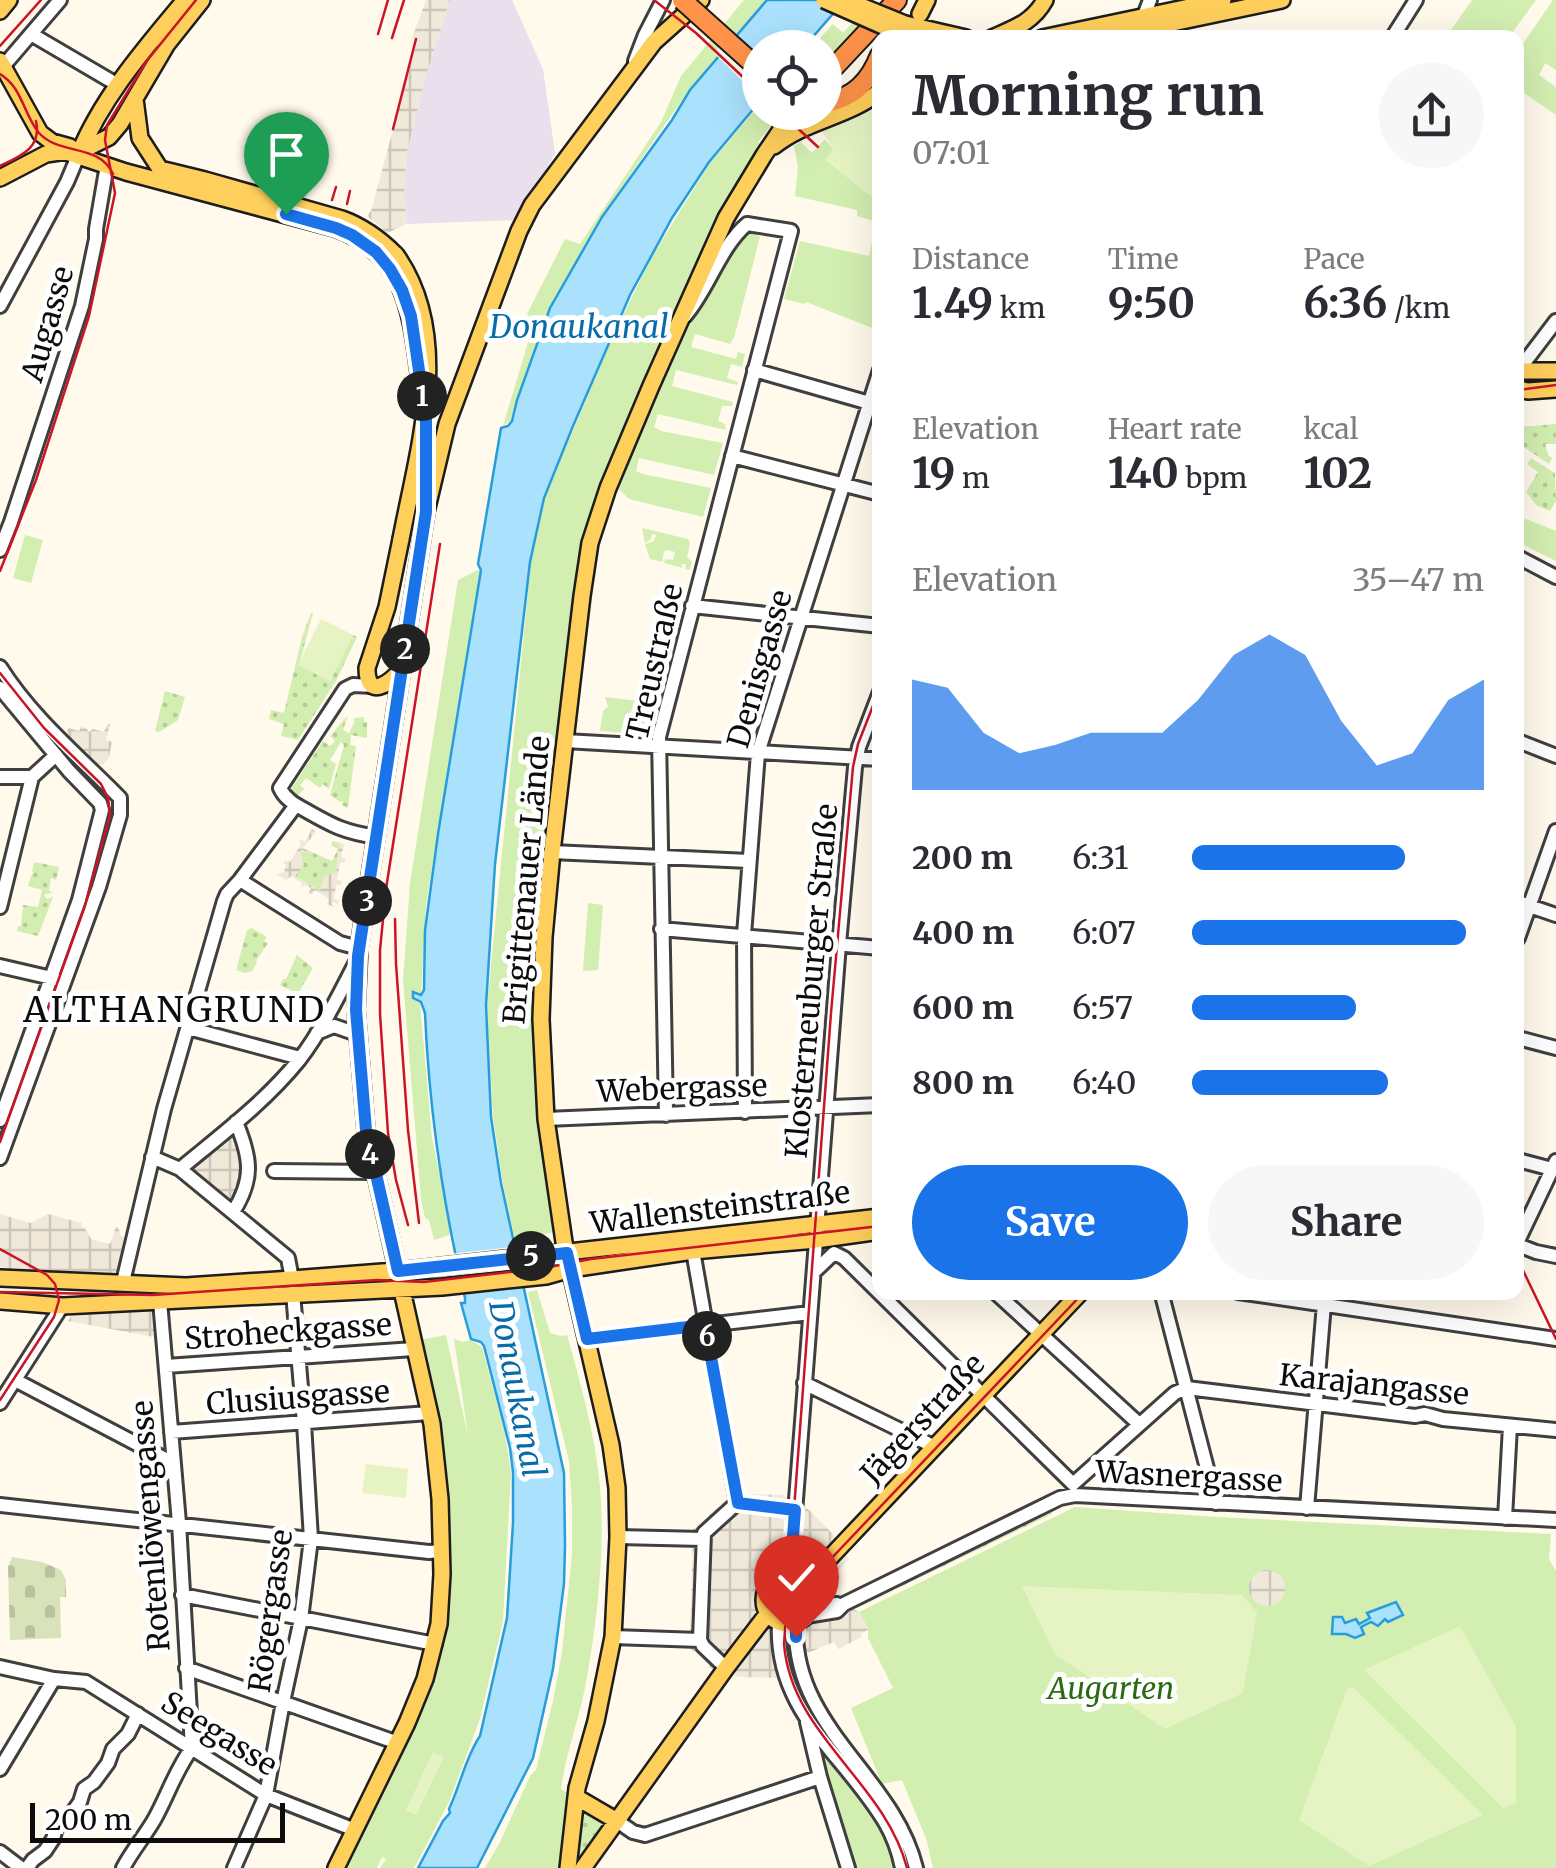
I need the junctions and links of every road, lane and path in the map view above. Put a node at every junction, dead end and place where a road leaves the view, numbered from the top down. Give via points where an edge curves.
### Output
1 (9, 0) edge
2 (60, 0) edge
3 (186, 0) edge
4 (202, 0) edge
5 (663, 0) edge
6 (682, 0) edge
7 (700, 0) edge
8 (824, 0) edge
9 (848, 0) edge
10 (899, 0) edge
11 (1045, 0) edge
12 (1150, 0) edge
13 (1223, 0) edge
14 (1282, 0) edge
15 (1416, 0) edge
16 (0, 10) edge
17 (1139, 28) edge
18 (894, 30) edge
19 (896, 30) edge
20 (901, 30) edge
21 (1010, 30) edge
22 (1111, 30) edge
23 (1397, 30) edge
24 (32, 34) junction
25 (742, 54) edge
26 (842, 59) edge
27 (1, 66) edge
28 (632, 69) junction
29 (872, 72) edge
30 (118, 85) junction
31 (842, 97) edge
32 (872, 97) edge
33 (134, 99) junction
34 (35, 124) junction
35 (781, 130) edge
36 (74, 152) junction
37 (764, 155) junction
38 (114, 168) junction
39 (17, 169) junction
40 (158, 175) junction
41 (0, 178) edge
42 (325, 219) junction
43 (0, 306) edge
44 (1556, 320) edge
45 (681, 321) junction
46 (1524, 365) edge
47 (754, 370) junction
48 (1556, 371) edge
49 (1524, 374) edge
50 (1556, 389) edge
51 (1524, 390) edge
52 (872, 403) edge
53 (872, 412) edge
54 (732, 456) junction
55 (844, 484) junction
56 (872, 492) edge
57 (426, 512) junction
58 (0, 550) edge
59 (1524, 560) edge
60 (1556, 577) edge
61 (692, 606) junction
62 (800, 616) junction
63 (872, 625) edge
64 (0, 666) edge
65 (402, 670) junction
66 (374, 686) junction
67 (0, 688) edge
68 (872, 714) edge
69 (565, 741) junction
70 (1524, 743) edge
71 (659, 746) junction
72 (758, 752) junction
73 (56, 756) junction
74 (1556, 756) edge
75 (856, 758) junction
76 (872, 759) edge
77 (0, 776) edge
78 (32, 776) junction
79 (296, 805) junction
80 (1556, 831) edge
81 (377, 837) junction
82 (552, 852) junction
83 (662, 858) junction
84 (749, 860) junction
85 (240, 880) junction
86 (1524, 902) edge
87 (1524, 904) edge
88 (0, 907) edge
89 (1556, 915) edge
90 (661, 929) junction
91 (744, 935) junction
92 (839, 944) junction
93 (872, 947) edge
94 (359, 952) junction
95 (0, 966) edge
96 (57, 979) junction
97 (188, 1028) junction
98 (317, 1033) junction
99 (357, 1034) junction
100 (1524, 1040) edge
101 (1556, 1048) edge
102 (300, 1058) junction
103 (11, 1093) edge
104 (872, 1105) edge
105 (826, 1107) junction
106 (745, 1112) junction
107 (666, 1115) junction
108 (546, 1119) junction
109 (0, 1120) edge
110 (236, 1122) junction
111 (152, 1157) junction
112 (0, 1158) edge
113 (1524, 1161) edge
114 (1554, 1165) edge
115 (180, 1169) junction
116 (274, 1171) dead end
117 (375, 1172) junction
118 (233, 1212) junction
119 (872, 1219) edge
120 (1524, 1230) edge
121 (872, 1231) edge
122 (817, 1232) junction
123 (692, 1245) junction
124 (1524, 1246) edge
125 (1536, 1252) junction
126 (1524, 1253) edge
127 (1556, 1256) edge
128 (569, 1261) junction
129 (398, 1271) junction
130 (814, 1272) junction
131 (0, 1278) edge
132 (60, 1280) junction
133 (123, 1282) junction
134 (292, 1286) junction
135 (872, 1286) edge
136 (400, 1288) junction
137 (887, 1300) edge
138 (1004, 1300) edge
139 (1075, 1300) edge
140 (1163, 1300) edge
141 (1324, 1300) edge
142 (1330, 1300) edge
143 (0, 1301) edge
144 (160, 1301) junction
145 (96, 1304) junction
146 (62, 1306) junction
147 (810, 1313) junction
148 (705, 1325) junction
149 (1042, 1335) junction
150 (587, 1339) junction
151 (1556, 1339) edge
152 (414, 1349) junction
153 (299, 1356) junction
154 (166, 1366) junction
155 (15, 1380) junction
156 (804, 1383) junction
157 (1188, 1388) junction
158 (984, 1396) junction
159 (0, 1403) edge
160 (1316, 1405) junction
161 (429, 1413) junction
162 (304, 1423) junction
163 (1139, 1424) junction
164 (1510, 1426) junction
165 (1556, 1430) edge
166 (171, 1432) junction
167 (935, 1447) junction
168 (173, 1463) junction
169 (738, 1503) junction
170 (1216, 1503) junction
171 (0, 1504) edge
172 (1306, 1508) junction
173 (795, 1510) junction
174 (1505, 1518) junction
175 (1556, 1520) edge
176 (179, 1524) junction
177 (618, 1537) junction
178 (311, 1538) junction
179 (703, 1540) junction
180 (442, 1551) junction
181 (802, 1586) junction
182 (182, 1595) junction
183 (844, 1604) junction
184 (787, 1618) junction
185 (301, 1619) junction
186 (614, 1637) junction
187 (700, 1640) junction
188 (435, 1644) junction
189 (0, 1668) edge
190 (186, 1668) junction
191 (726, 1668) junction
192 (54, 1678) junction
193 (283, 1702) junction
194 (138, 1714) junction
195 (807, 1720) junction
196 (398, 1743) junction
197 (192, 1748) junction
198 (0, 1770) edge
199 (820, 1777) junction
200 (266, 1795) junction
201 (576, 1797) junction
202 (617, 1821) junction
203 (355, 1830) junction
204 (0, 1852) edge
205 (24, 1868) edge
206 (123, 1868) edge
207 (234, 1868) edge
208 (336, 1868) edge
209 (568, 1868) edge
210 (583, 1868) edge
211 (848, 1868) edge
212 (902, 1868) edge
213 (916, 1868) edge

1 - 16 main road
2 - 24 street
3 - 30 main road
4 - 33 main road
5 - 28 street
6 - 25 highway, bridge
7 - 28 main road
8 - 18 main road, bridge
9 - 19 main road, bridge
10 - 20 highway
10 - 26 highway
11 - 21 main road via 1027,22
12 - 17 street
13 - 17 main road
14 - 17 main road
15 - 23 street
17 - 22 main road
24 - 27 street
24 - 30 street
27 - 34 main road
28 - 57 main road via 518,231 447,424
29 - 31 highway
30 - 36 main road
32 - 37 main road via 797,130
33 - 36 main road via 109,137
33 - 40 main road via 140,138
34 - 36 main road
34 - 39 main road via 35,142
35 - 37 main road, Brigittenauer Lände
36 - 38 main road
36 - 39 main road via 42,156
36 - 43 street via 67,182
37 - 45 main road, Brigittenauer Lände via 726,218
38 - 40 main road
38 - 58 street, Augasse via 82,306
39 - 41 main road
40 - 42 main road
42 - 57 main road via 376,252 408,304 426,418
42 - 66 main road, bridge via 363,228 396,255 420,303 427,362 401,539 367,668
44 - 46 street
45 - 47 street, Treustraße via 746,224 791,231
45 - 69 main road, Brigittenauer Lände via 590,544
47 - 52 street
47 - 54 street, Treustraße
48 - 49 main road
50 - 51 main road
53 - 55 street, Denisgasse
54 - 55 street
54 - 61 street, Treustraße
55 - 56 street
55 - 62 street, Denisgasse
57 - 65 main road
59 - 60 street
61 - 62 street
61 - 71 street, Treustraße
62 - 63 street
62 - 72 street, Denisgasse
64 - 96 street via 41,720 120,798 106,868
65 - 66 main road via 388,684
65 - 81 main road
66 - 79 street via 346,689 282,784 282,794
67 - 73 street
68 - 75 street, Klosterneuburger Straße
69 - 71 street
69 - 82 main road, Brigittenauer Lände
70 - 74 street
71 - 72 street
71 - 83 street, Treustraße
72 - 75 street
72 - 84 street, Denisgasse
73 - 78 street
73 - 96 street via 102,810
75 - 76 street
75 - 92 street, Klosterneuburger Straße
77 - 78 street
78 - 88 street
79 - 81 street via 338,829
79 - 85 street
80 - 86 street
81 - 94 main road
82 - 83 street
82 - 108 main road, Brigittenauer Lände via 541,1019
83 - 84 street
83 - 90 street, Treustraße
84 - 91 street, Denisgasse
85 - 94 street
85 - 97 street via 224,901
87 - 89 street
90 - 91 street
90 - 107 street, Treustraße
91 - 92 street
91 - 106 street, Denisgasse
92 - 93 street
92 - 105 street, Klosterneuburger Straße
94 - 98 street
94 - 99 main road
95 - 96 street
96 - 103 street
97 - 102 street
97 - 111 street
98 - 99 street via 334,1026
98 - 102 street
99 - 117 main road
100 - 101 street
102 - 110 street
103 - 109 street
103 - 112 street
104 - 105 street, Webergasse
105 - 106 street, Webergasse
105 - 122 street, Klosterneuburger Straße
106 - 107 street, Webergasse
107 - 108 street, Webergasse
108 - 128 main road, Brigittenauer Lände
110 - 115 street
110 - 118 street via 249,1171
111 - 115 street
111 - 133 street
113 - 114 street
114 - 120 street
115 - 118 street
116 - 117 street
117 - 129 main road
118 - 134 street via 288,1258
119 - 122 main road, Wallensteinstraße
121 - 122 main road, Wallensteinstraße
122 - 123 main road, Wallensteinstraße
122 - 130 street, Klosterneuburger Straße
123 - 128 main road, Wallensteinstraße
123 - 148 street
124 - 125 street
125 - 126 street
125 - 127 street
128 - 129 main road via 540,1255
128 - 136 main road via 546,1276
128 - 150 main road, Brigittenauer Lände
129 - 134 main road
129 - 136 main road
130 - 135 street via 834,1253
130 - 147 street, Klosterneuburger Straße
131 - 132 main road
132 - 133 main road
132 - 146 main road
133 - 134 main road
133 - 145 main road via 112,1298
134 - 136 main road
134 - 144 main road
134 - 153 street, Rögergasse
136 - 152 main road
137 - 158 street
138 - 149 street
139 - 149 main road, Jägerstraße
140 - 157 street
141 - 160 street
142 - 151 street
143 - 146 main road
144 - 145 main road
144 - 154 street, Rotenlöwengasse
145 - 146 main road
146 - 155 street
147 - 148 street
147 - 156 street, Klosterneuburger Straße
148 - 150 street
148 - 169 street
149 - 158 main road, Jägerstraße
149 - 163 street
150 - 177 main road, Brigittenauer Lände via 614,1456
152 - 153 street, Stroheckgasse
152 - 161 main road
153 - 154 street, Stroheckgasse
153 - 162 street, Rögergasse
154 - 166 street, Rotenlöwengasse
155 - 159 street
155 - 168 street
156 - 167 street
156 - 173 street, Klosterneuburger Straße
157 - 160 street, Karajangasse
157 - 163 street via 1174,1392
157 - 170 street
158 - 163 street via 1074,1484
158 - 167 main road, Jägerstraße
160 - 164 street, Karajangasse
160 - 172 street
161 - 162 street, Clusiusgasse
161 - 180 main road
162 - 166 street, Clusiusgasse
162 - 178 street, Rögergasse
164 - 165 street, Karajangasse
164 - 174 street
166 - 168 street, Rotenlöwengasse
167 - 181 main road, Jägerstraße
168 - 176 street, Rotenlöwengasse
169 - 173 street
169 - 179 street
170 - 172 street, Wasnergasse
170 - 183 street, Wasnergasse via 1060,1498
171 - 176 street
172 - 174 street, Wasnergasse
173 - 181 street, Klosterneuburger Straße
174 - 175 street, Wasnergasse
176 - 178 street
176 - 182 street, Rotenlöwengasse
177 - 179 street
177 - 186 main road, Brigittenauer Lände
178 - 180 street
178 - 185 street, Rögergasse
179 - 187 street
180 - 188 main road
181 - 183 street via 822,1605
181 - 184 main road via 810,1608
181 - 184 main road via 780,1578 769,1586 764,1599
182 - 185 street
182 - 190 street, Rotenlöwengasse
183 - 184 street, Wasnergasse via 838,1611
184 - 191 main road
184 - 195 street via 781,1658
184 - 213 street via 811,1697 890,1806
185 - 188 street
185 - 193 street, Rögergasse
186 - 187 street
186 - 201 main road, Brigittenauer Lände
187 - 191 street
188 - 196 main road
189 - 192 street, Seegasse
190 - 193 street
190 - 197 street, Rotenlöwengasse
191 - 202 main road
192 - 194 street, Seegasse via 86,1682
192 - 198 street
193 - 196 street
193 - 200 street, Rögergasse
194 - 197 street, Seegasse
194 - 205 street via 45,1851
195 - 199 street
195 - 212 street via 887,1825
196 - 203 main road
197 - 200 street, Seegasse
197 - 206 street
199 - 202 street via 645,1835
199 - 211 street
200 - 203 street, Seegasse
200 - 207 street, Rögergasse
201 - 202 main road
201 - 209 main road, Brigittenauer Lände
202 - 210 main road
203 - 208 main road
204 - 205 street

